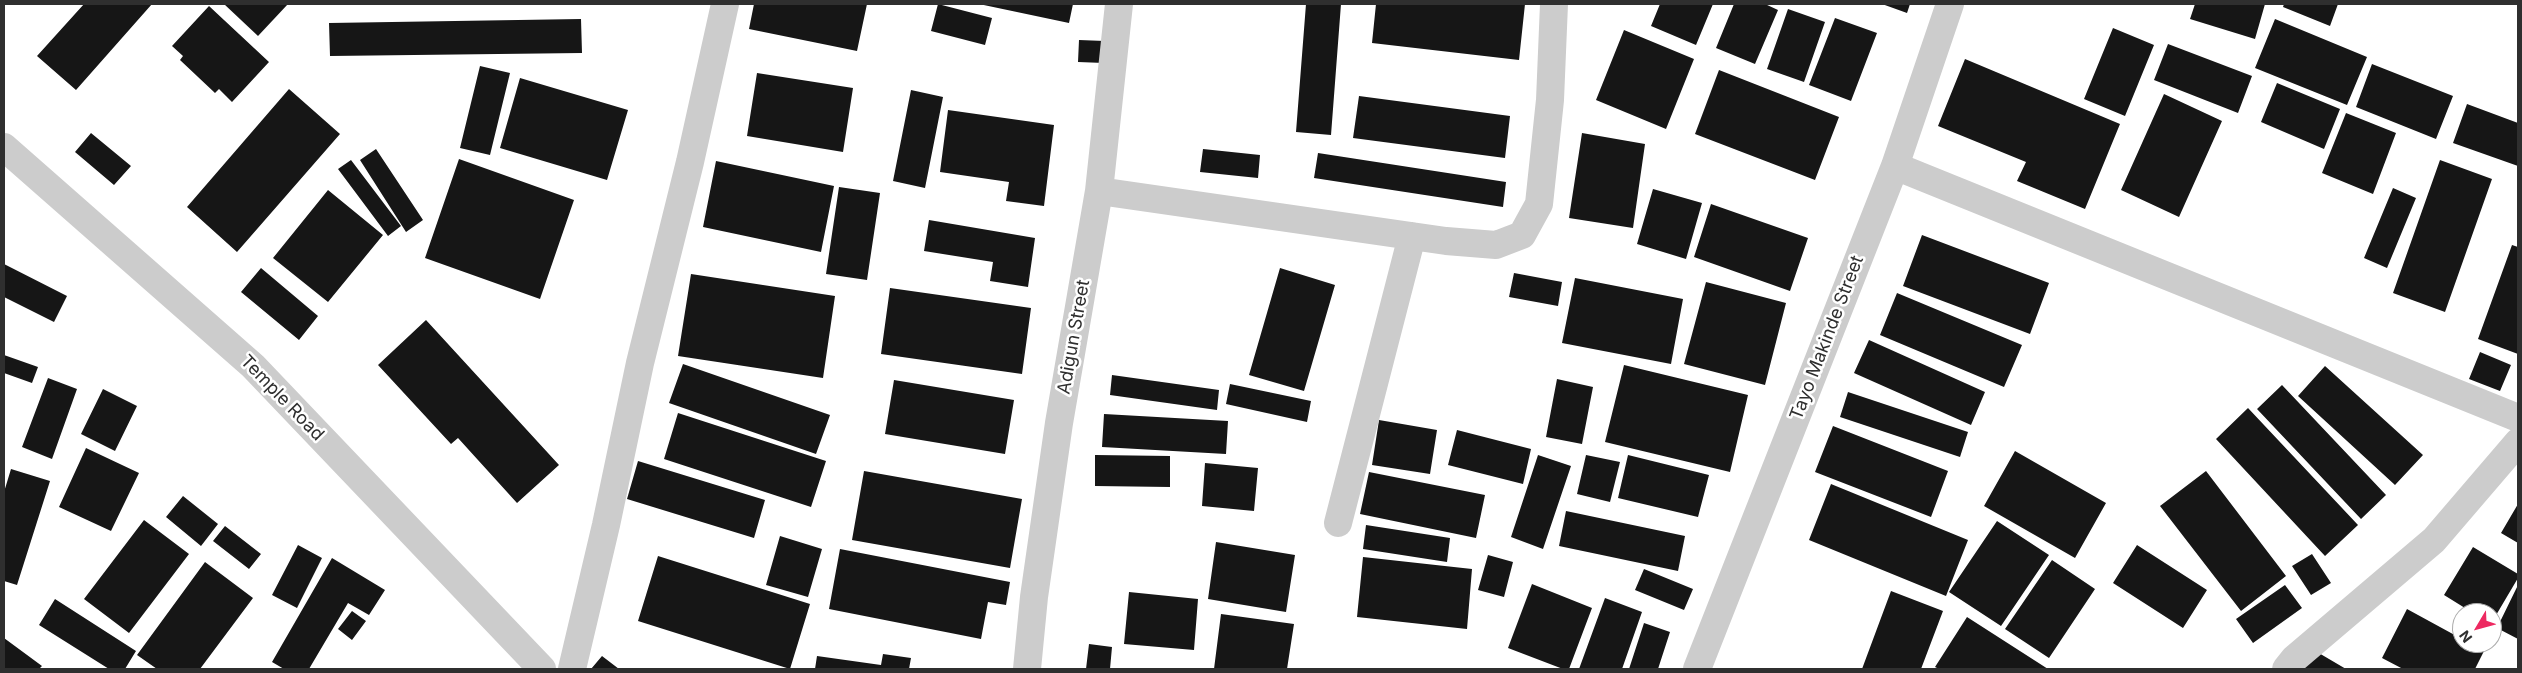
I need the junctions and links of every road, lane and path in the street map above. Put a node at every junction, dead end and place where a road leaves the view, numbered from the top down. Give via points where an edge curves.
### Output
1 (725, 4) edge
2 (1119, 4) edge
3 (1554, 4) edge
4 (1950, 4) edge
5 (4, 147) edge
6 (1895, 166) junction
7 (1099, 191) junction
8 (1412, 236) junction
9 (2518, 418) edge
10 (2518, 442) edge
11 (1338, 523) dead end
12 (542, 669) edge
13 (572, 669) edge
14 (1027, 669) edge
15 (1697, 669) edge
16 (2286, 669) edge

1 - 13 street
2 - 7 street, Adigun Street
3 - 8 street via 1550,100 1539,204 1522,235 1496,245
4 - 6 street, Tayo Makinde Street
5 - 12 street, Temple Road via 253,366
6 - 9 street
6 - 15 street, Tayo Makinde Street
7 - 8 street
7 - 14 street, Adigun Street via 1059,423
8 - 11 street
10 - 16 street via 2434,540

